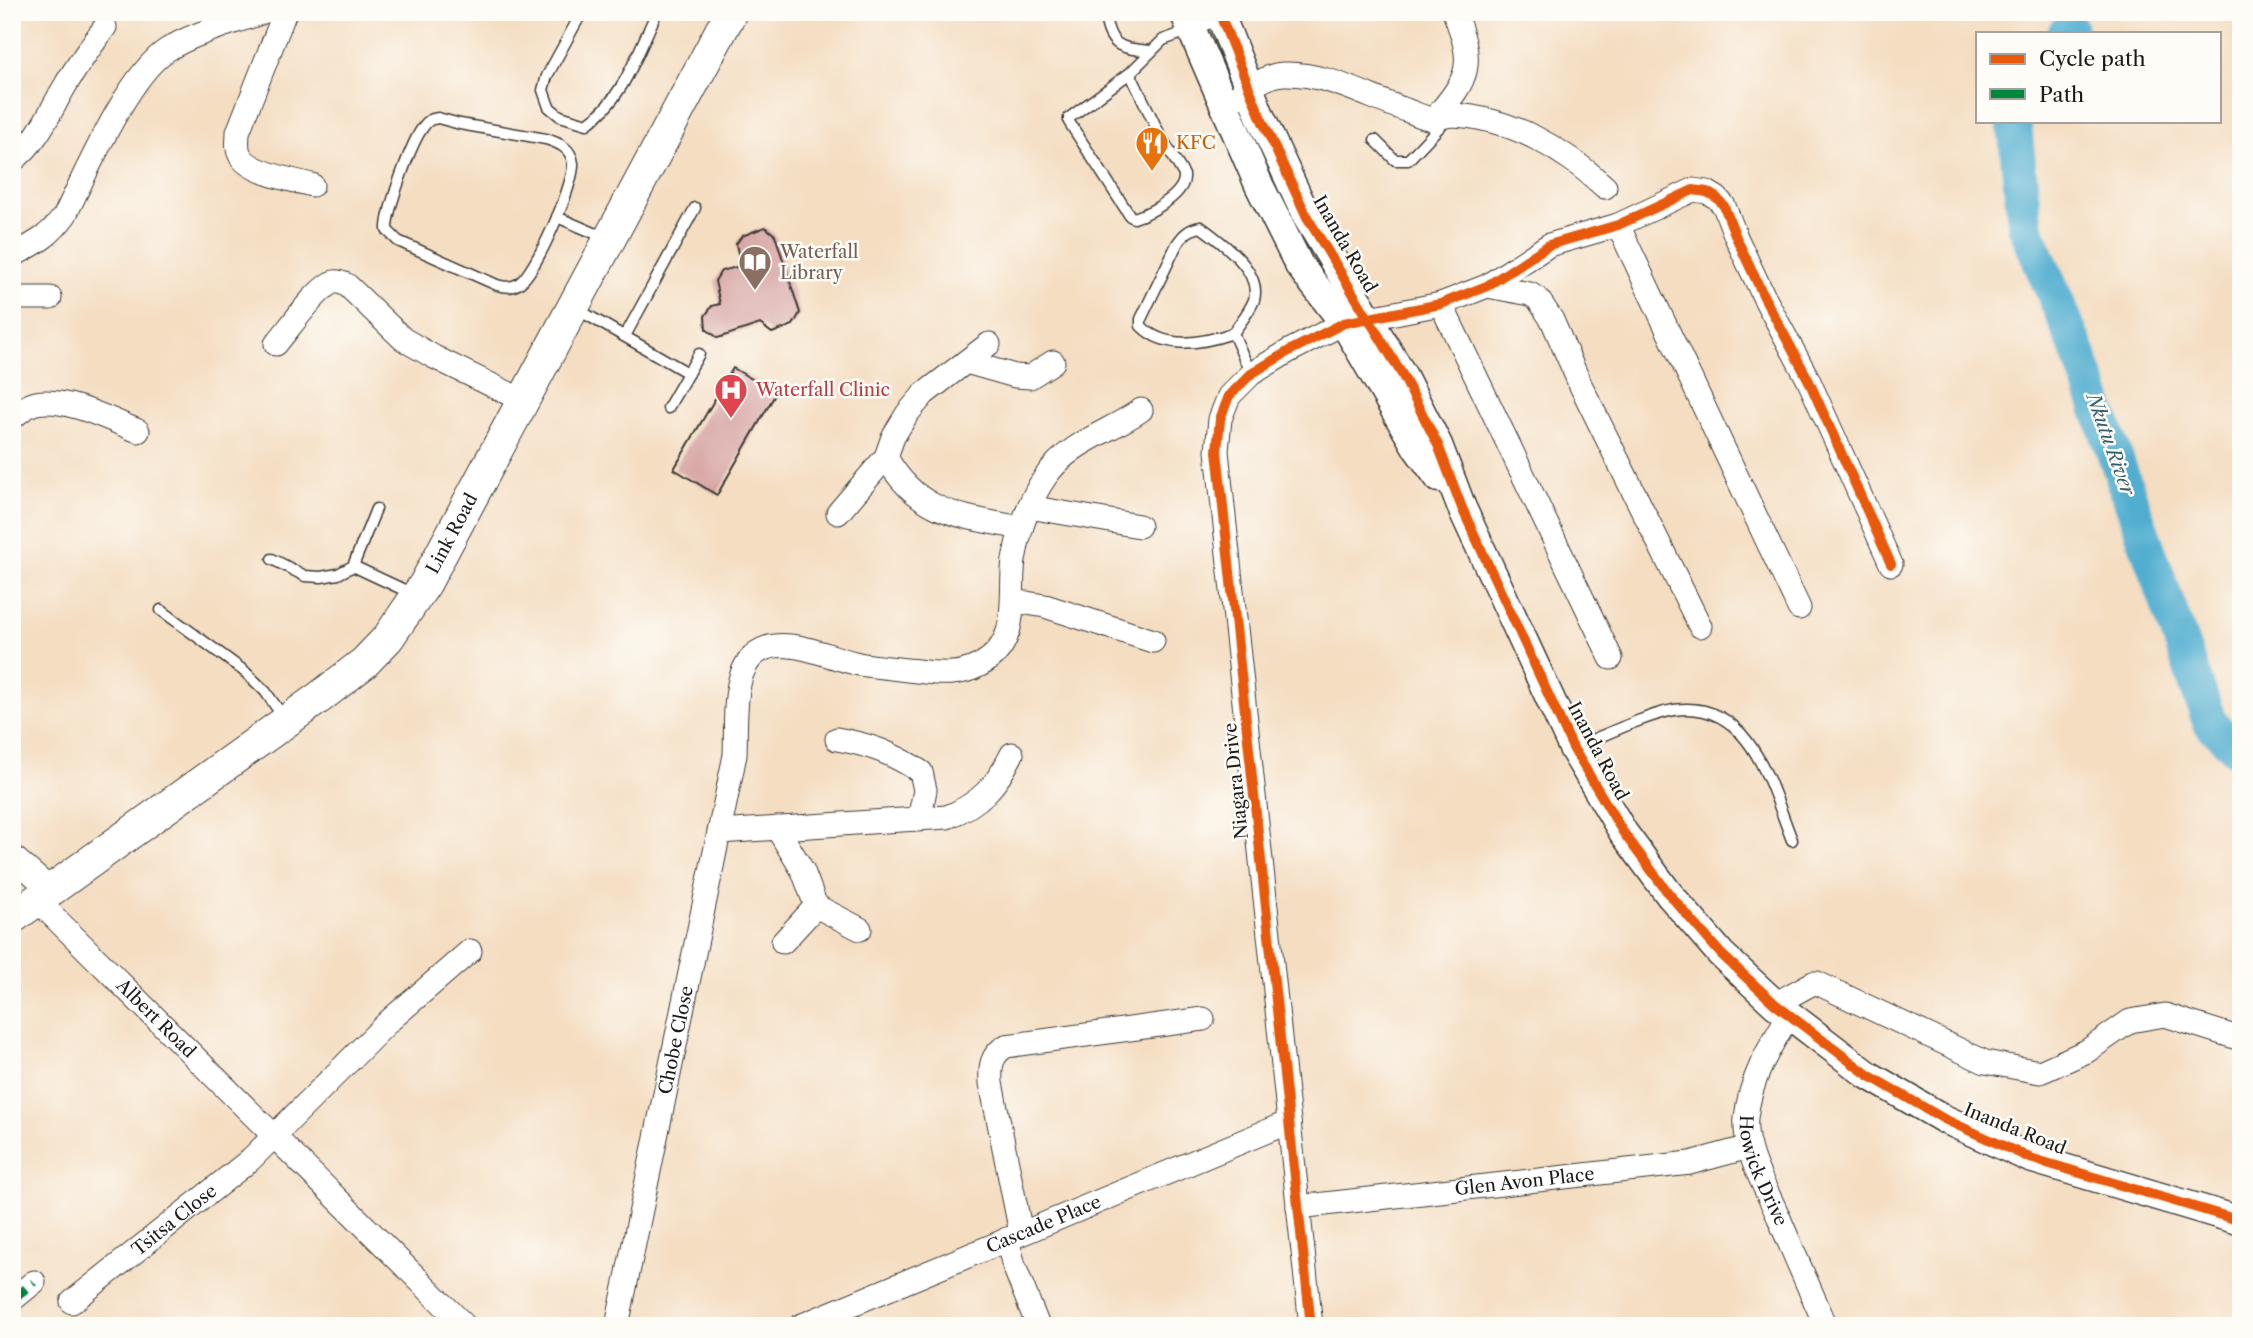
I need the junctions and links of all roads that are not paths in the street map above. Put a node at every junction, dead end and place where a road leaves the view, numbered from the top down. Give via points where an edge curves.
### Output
1 (263, 12) edge
2 (285, 12) edge
3 (582, 12) edge
4 (657, 12) edge
5 (731, 12) edge
6 (1104, 12) edge
7 (1454, 12) edge
8 (1220, 15) edge
9 (1188, 21) edge
10 (105, 27) dead end
11 (1151, 51) junction
12 (1130, 73) junction
13 (1250, 90) junction
14 (1223, 105) junction
15 (1442, 117) junction
16 (1376, 140) dead end
17 (12, 161) edge
18 (312, 185) dead end
19 (1605, 187) dead end
20 (695, 208) dead end
21 (557, 217) junction
22 (1618, 225) junction
23 (608, 239) junction
24 (12, 256) edge
25 (1487, 286) junction
26 (12, 298) edge
27 (50, 299) dead end
28 (1441, 304) junction
29 (572, 306) junction
30 (1356, 321) junction
31 (1233, 333) junction
32 (625, 336) junction
33 (276, 344) dead end
34 (989, 344) dead end
35 (699, 354) dead end
36 (966, 362) junction
37 (1053, 362) dead end
38 (688, 373) junction
39 (1251, 373) junction
40 (522, 400) junction
41 (668, 408) dead end
42 (1142, 410) dead end
43 (12, 418) edge
44 (138, 431) dead end
45 (886, 457) junction
46 (376, 509) dead end
47 (838, 513) dead end
48 (1025, 518) junction
49 (1139, 526) dead end
50 (272, 559) dead end
51 (1891, 564) dead end
52 (353, 566) junction
53 (417, 596) junction
54 (1014, 601) junction
55 (1799, 608) dead end
56 (161, 610) dead end
57 (1700, 626) dead end
58 (1153, 641) dead end
59 (1611, 658) dead end
60 (286, 721) junction
61 (837, 739) dead end
62 (1573, 748) junction
63 (1012, 754) dead end
64 (919, 820) junction
65 (777, 828) junction
66 (719, 832) junction
67 (1792, 840) dead end
68 (12, 856) edge
69 (34, 902) edge
70 (816, 906) junction
71 (860, 929) dead end
72 (783, 942) dead end
73 (470, 951) dead end
74 (1782, 1010) junction
75 (1203, 1019) dead end
76 (2241, 1039) edge
77 (1289, 1122) junction
78 (275, 1136) junction
79 (1749, 1147) junction
80 (1298, 1207) junction
81 (2241, 1221) edge
82 (1014, 1236) junction
83 (34, 1282) dead end
84 (12, 1300) edge
85 (72, 1302) dead end
86 (465, 1326) edge
87 (617, 1326) edge
88 (800, 1326) edge
89 (1038, 1326) edge
90 (1311, 1326) edge
91 (1826, 1326) edge

1 - 24 street via 190,39 155,59 128,95 65,215 40,242
2 - 18 street via 237,145 240,155 257,169
3 - 4 lane via 543,90 549,107 560,117 587,124 618,92
5 - 23 main road, Link Road
6 - 11 lane via 1115,44
7 - 15 street via 1467,44 1466,73
8 - 9 lane
8 - 13 street, Inanda Road
9 - 11 lane
9 - 14 street, Inanda Road
10 - 17 street via 41,131
11 - 12 lane
12 - 12 lane via 1185,181 1165,202 1134,218 1069,122
13 - 14 street
13 - 15 street via 1283,74 1311,77
13 - 30 street, Inanda Road
14 - 30 street, Inanda Road via 1299,265
15 - 16 lane via 1408,160 1395,160
15 - 19 street via 1513,128 1545,142
20 - 32 lane
21 - 21 lane via 527,277 509,287 398,241 386,223 421,128 438,118 547,139 569,151 572,177
21 - 23 lane
22 - 25 street, Niagara Drive via 1549,245
22 - 51 street, Niagara Drive via 1693,190 1707,192 1724,206
22 - 55 street
23 - 29 main road, Link Road
25 - 28 street, Niagara Drive
25 - 57 street via 1530,294 1552,320
26 - 27 street
28 - 30 street, Niagara Drive
28 - 59 street
29 - 32 lane
29 - 40 main road, Link Road
30 - 39 street, Niagara Drive
30 - 62 street, Inanda Road via 1403,376
31 - 31 lane via 1212,340 1177,342 1154,336 1141,326 1166,263 1192,229 1201,228 1231,249 1254,281 1254,299
31 - 39 lane
32 - 38 lane
33 - 40 street via 323,290 339,281 402,339
34 - 36 street
35 - 38 lane
36 - 37 street via 1030,377
36 - 45 street via 924,394 907,414
38 - 41 lane
39 - 77 street, Niagara Drive via 1229,396 1220,419 1217,450
40 - 53 main road, Link Road
42 - 48 street, Chobe Close via 1074,447 1046,476
43 - 44 street via 36,403 48,403 81,407
45 - 47 street
45 - 48 street via 907,488 943,511
46 - 52 lane
48 - 49 street
48 - 54 street, Chobe Close via 1014,562
50 - 52 lane via 305,576 338,574
52 - 53 lane
53 - 60 main road, Link Road via 364,663
54 - 58 street via 1045,606
54 - 66 street, Chobe Close via 1000,648 981,665 960,673 858,663 789,644 761,651 748,663 741,680 735,755
56 - 60 lane via 244,671
60 - 69 main road, Link Road
61 - 64 street via 870,745 921,772 925,790
62 - 67 lane via 1673,710 1701,709 1720,716 1752,747
62 - 74 street, Inanda Road via 1623,832 1669,894 1721,954
63 - 64 street via 1000,779 975,802 947,817
64 - 65 street
65 - 66 street
65 - 70 street via 803,871
66 - 87 street, Chobe Close
68 - 69 street, Albert Road
69 - 78 street, Albert Road
70 - 71 street
70 - 72 street
73 - 78 street via 389,1021
74 - 76 street via 1817,983 1985,1062 2040,1072 2087,1051 2130,1021 2165,1015
74 - 79 street, Howick Drive via 1749,1096
74 - 81 street, Inanda Road via 1868,1075 1944,1119 2030,1158
75 - 82 street via 1006,1046 998,1051 992,1058 991,1083
77 - 80 street, Niagara Drive
77 - 82 street, Cascade Place
78 - 85 street, Tsitsa Close
78 - 86 street, Albert Road
79 - 80 street, Glen Avon Place via 1690,1163
79 - 91 street, Howick Drive
80 - 90 street, Niagara Drive
82 - 88 street, Cascade Place
82 - 89 street via 1014,1266
83 - 84 street

